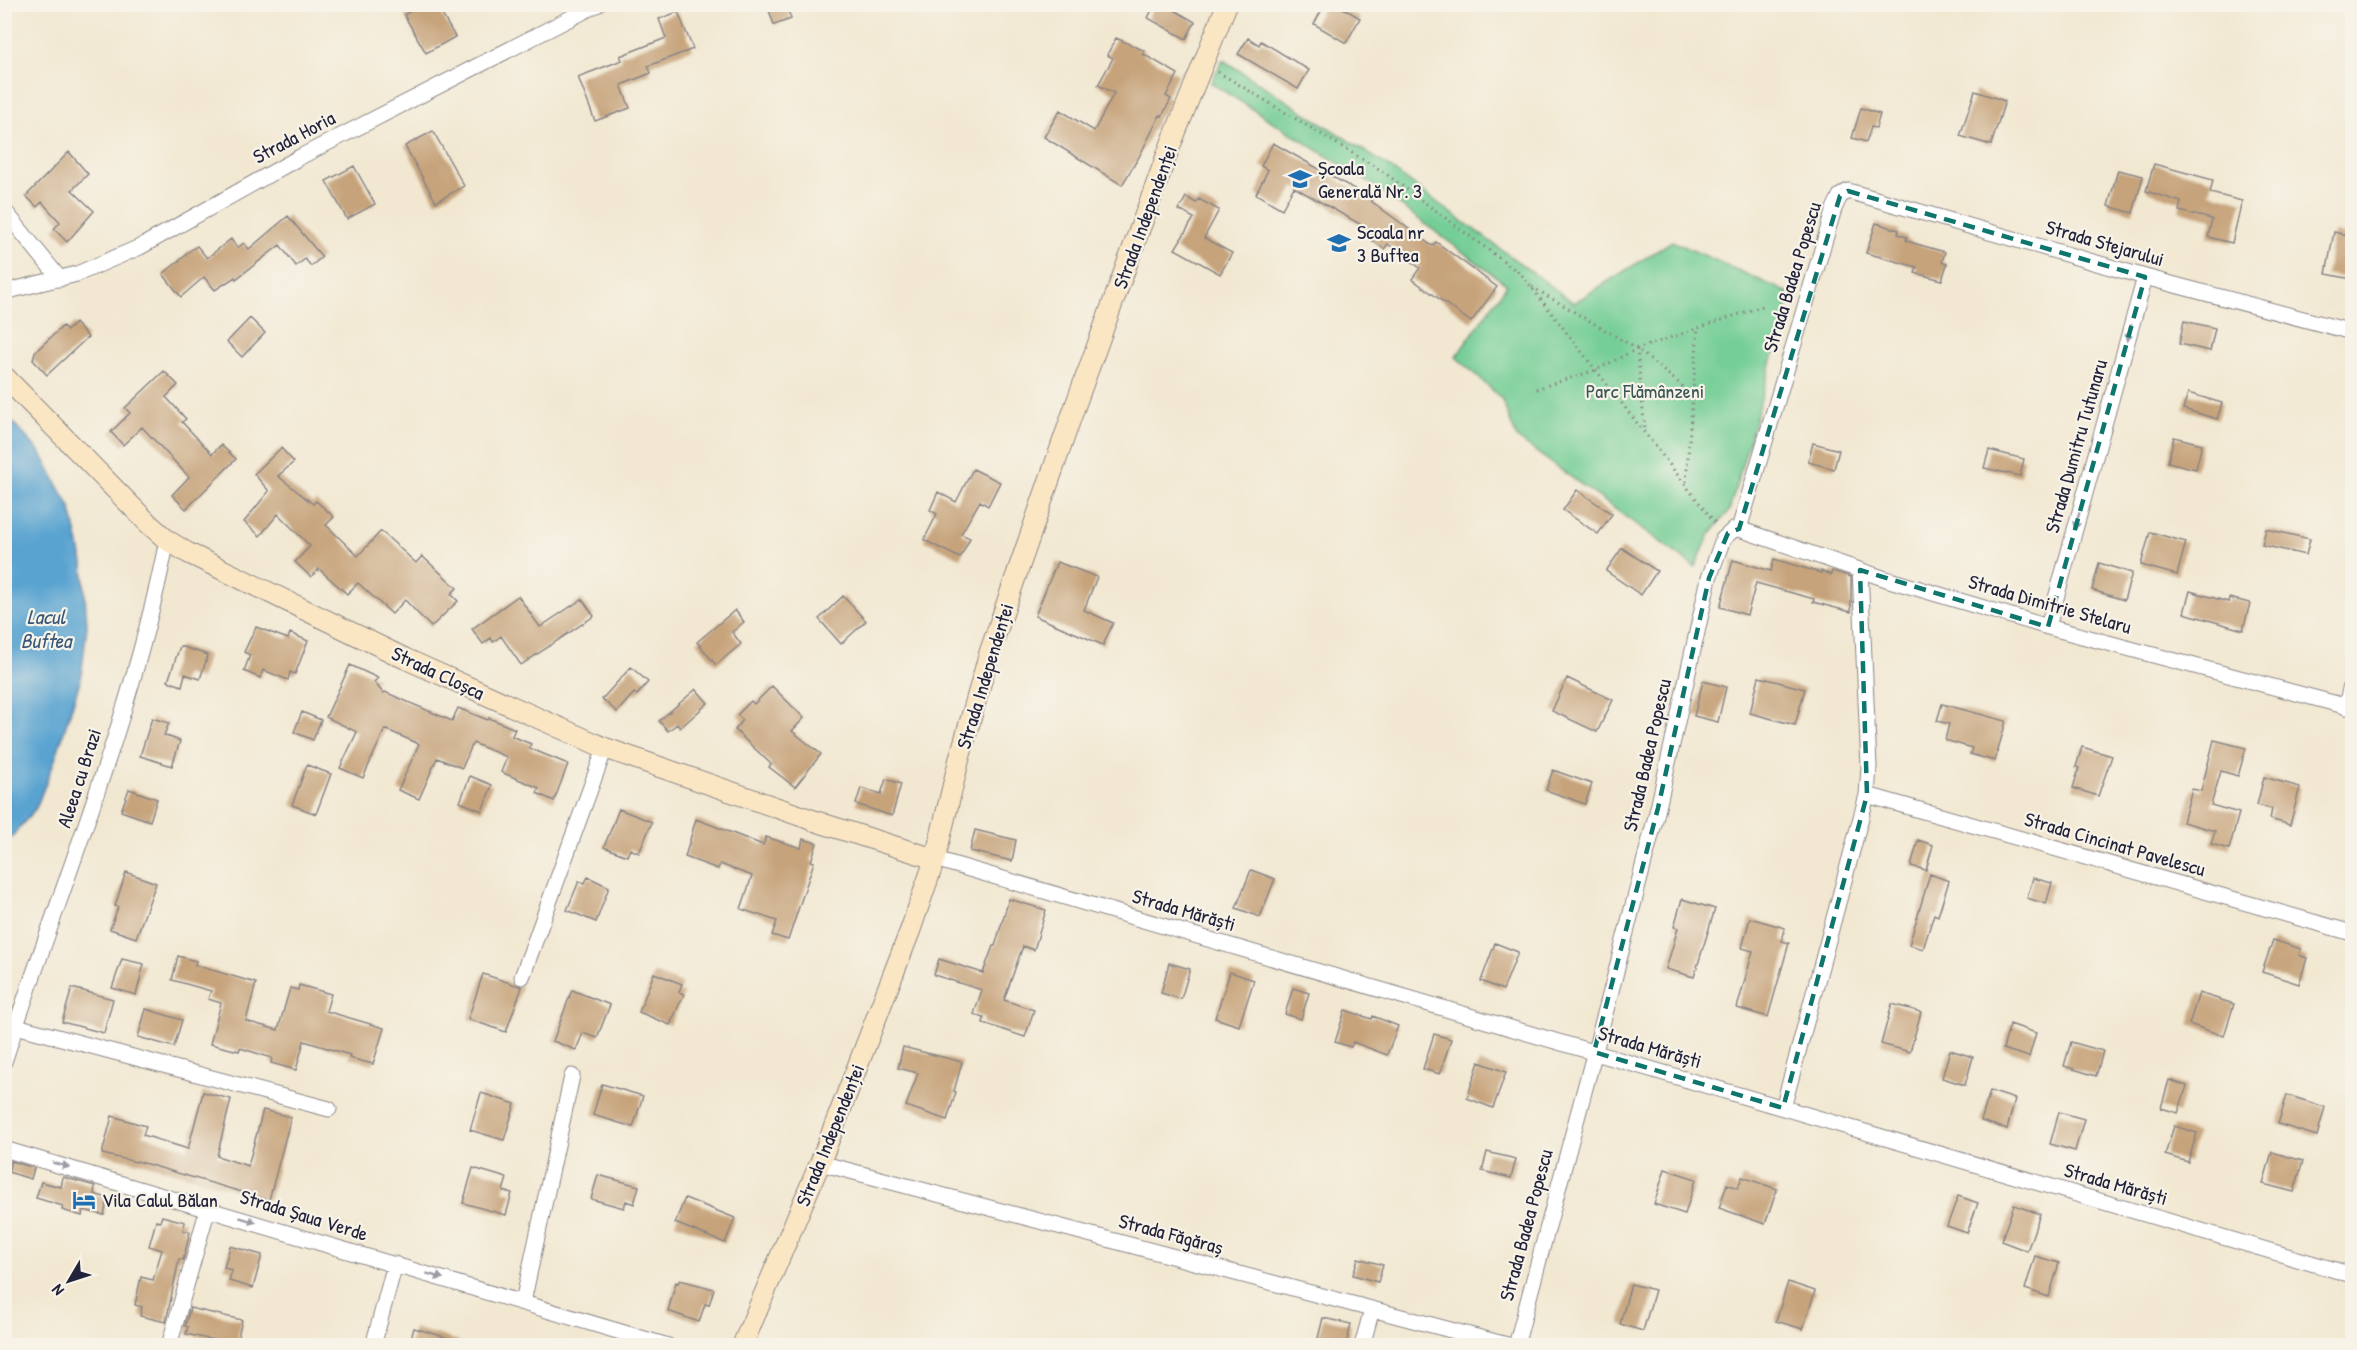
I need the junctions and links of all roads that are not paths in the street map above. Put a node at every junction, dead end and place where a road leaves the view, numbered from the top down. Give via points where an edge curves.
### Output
1 (598, 4) edge
2 (1227, 4) edge
3 (1848, 191) joint
4 (4, 210) edge
5 (2145, 277) junction
6 (60, 279) junction
7 (4, 292) edge
8 (2352, 332) edge
9 (4, 376) edge
10 (1740, 528) junction
11 (167, 540) junction
12 (1860, 570) junction
13 (2048, 627) junction
14 (2352, 680) edge
15 (2349, 707) edge
16 (605, 748) junction
17 (1867, 795) junction
18 (936, 859) junction
19 (2352, 933) edge
20 (522, 976) dead end
21 (16, 1026) junction
22 (1594, 1052) junction
23 (4, 1062) edge
24 (572, 1076) dead end
25 (1783, 1108) junction
26 (329, 1109) dead end
27 (4, 1149) edge
28 (820, 1163) junction
29 (208, 1208) junction
30 (395, 1264) junction
31 (2352, 1275) edge
32 (523, 1302) junction
33 (1372, 1309) junction
34 (169, 1346) edge
35 (373, 1346) edge
36 (668, 1346) edge
37 (742, 1346) edge
38 (1362, 1346) edge
39 (1511, 1346) edge
40 (1516, 1346) edge

1 - 6 street, Strada Horia via 311,152 140,247
2 - 18 street, Strada Independenței via 1078,398 990,651
3 - 5 street, Strada Stejarului
3 - 10 street, Strada Badea Popescu via 1840,196 1834,209
4 - 6 street
5 - 8 street, Strada Stejarului
5 -> 13 street, Strada Dumitru Tutunaru
6 - 7 street, Strada Horia
9 - 11 street, Strada Cloșca
10 - 12 street, Strada Dimitrie Stelaru
10 - 22 street, Strada Badea Popescu via 1723,539 1709,578 1658,808
11 - 16 street, Strada Cloșca via 406,659
11 - 21 street, Aleea cu Brazi via 148,623 108,761
12 - 13 street, Strada Dimitrie Stelaru
12 - 17 street
13 - 15 street, Strada Dimitrie Stelaru
14 - 15 street
16 - 18 street, Strada Cloșca
16 - 20 street
17 - 19 street, Strada Cincinat Pavelescu
17 - 25 street
18 - 22 street, Strada Mărăști
18 - 28 street, Strada Independenței
21 - 23 street, Aleea cu Brazi
21 - 26 street
22 - 25 street, Strada Mărăști
22 - 40 street, Strada Badea Popescu
24 - 32 street
25 - 31 street, Strada Mărăști
27 -> 29 street, Strada Șaua Verde
28 - 33 street, Strada Făgăraș
28 - 37 street, Strada Independenței
29 -> 30 street, Strada Șaua Verde
29 - 34 street
30 -> 32 street, Strada Șaua Verde
30 - 35 street
32 - 36 street, Strada Șaua Verde
33 - 38 street
33 - 39 street, Strada Făgăraș

